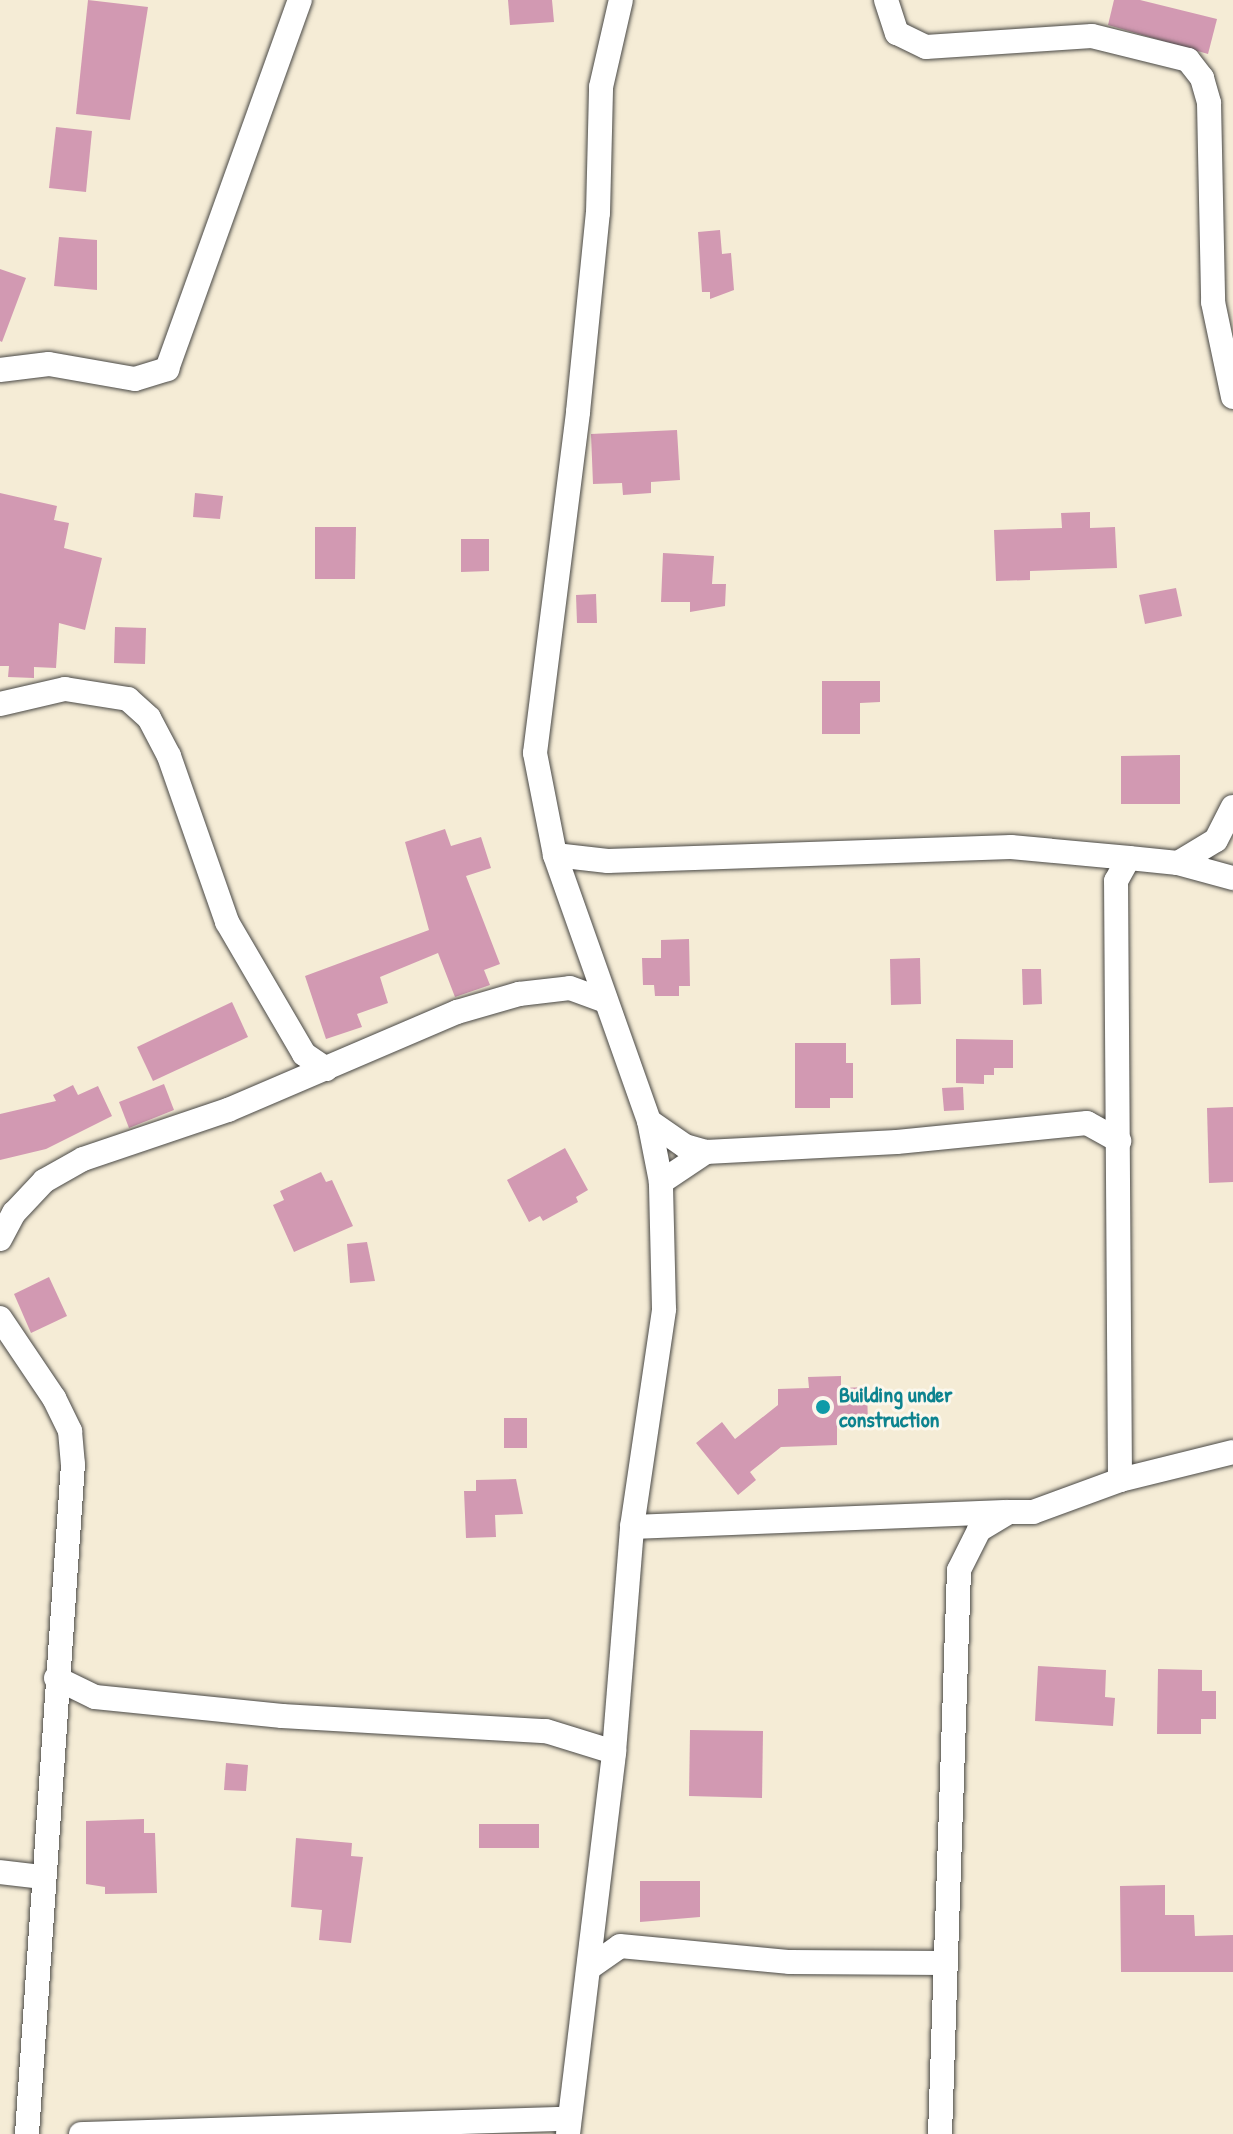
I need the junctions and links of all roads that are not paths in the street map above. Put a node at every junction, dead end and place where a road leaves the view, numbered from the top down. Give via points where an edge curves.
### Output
1 (300, 0) edge
2 (621, 0) edge
3 (886, 0) edge
4 (0, 370) edge
5 (1233, 397) edge
6 (0, 704) edge
7 (1233, 807) edge
8 (555, 855) junction
9 (1129, 858) junction
10 (1178, 863) junction
11 (1233, 878) edge
12 (605, 1001) junction
13 (326, 1069) junction
14 (649, 1121) junction
15 (1119, 1141) junction
16 (706, 1152) junction
17 (661, 1182) junction
18 (0, 1240) edge
19 (0, 1318) edge
20 (1233, 1452) edge
21 (1120, 1480) junction
22 (1009, 1512) junction
23 (632, 1527) junction
24 (56, 1678) junction
25 (95, 1697) junction
26 (54, 1715) junction
27 (614, 1752) junction
28 (0, 1872) edge
29 (42, 1877) junction
30 (944, 1963) junction
31 (589, 1968) junction
32 (569, 2126) edge
33 (283, 2130) edge
34 (27, 2134) edge
35 (81, 2134) edge
36 (940, 2134) edge

1 - 4 street via 167,369 135,379 49,364
2 - 8 street via 601,87 598,213 535,753
3 - 5 street via 897,33 926,47 1092,36 1188,60 1202,78 1209,103 1213,302
6 - 13 street via 65,689 128,699 149,718 169,756 227,922 304,1054
7 - 10 street via 1216,840
8 - 9 street via 608,861 1011,847
8 - 12 street
9 - 10 street
9 - 15 street via 1116,881
10 - 11 street
12 - 13 street via 570,988 519,994 457,1012
12 - 14 street
13 - 18 street via 228,1110 83,1159 44,1181 14,1213
14 - 16 street via 685,1146
14 - 17 street
15 - 16 street via 1087,1123 897,1142
15 - 21 street
16 - 17 street
17 - 23 street via 664,1309
19 - 24 street via 70,1431 73,1464
20 - 21 street
21 - 22 street via 1033,1512
22 - 23 street
22 - 30 street via 979,1530 959,1570
23 - 27 street
24 - 25 street
24 - 26 street
25 - 26 street
25 - 27 street via 282,1716 546,1731
26 - 29 street
27 - 31 street
28 - 29 street
29 - 34 street
30 - 31 street via 790,1962 620,1946
30 - 36 street
31 - 32 street
32 - 33 street
33 - 35 street

